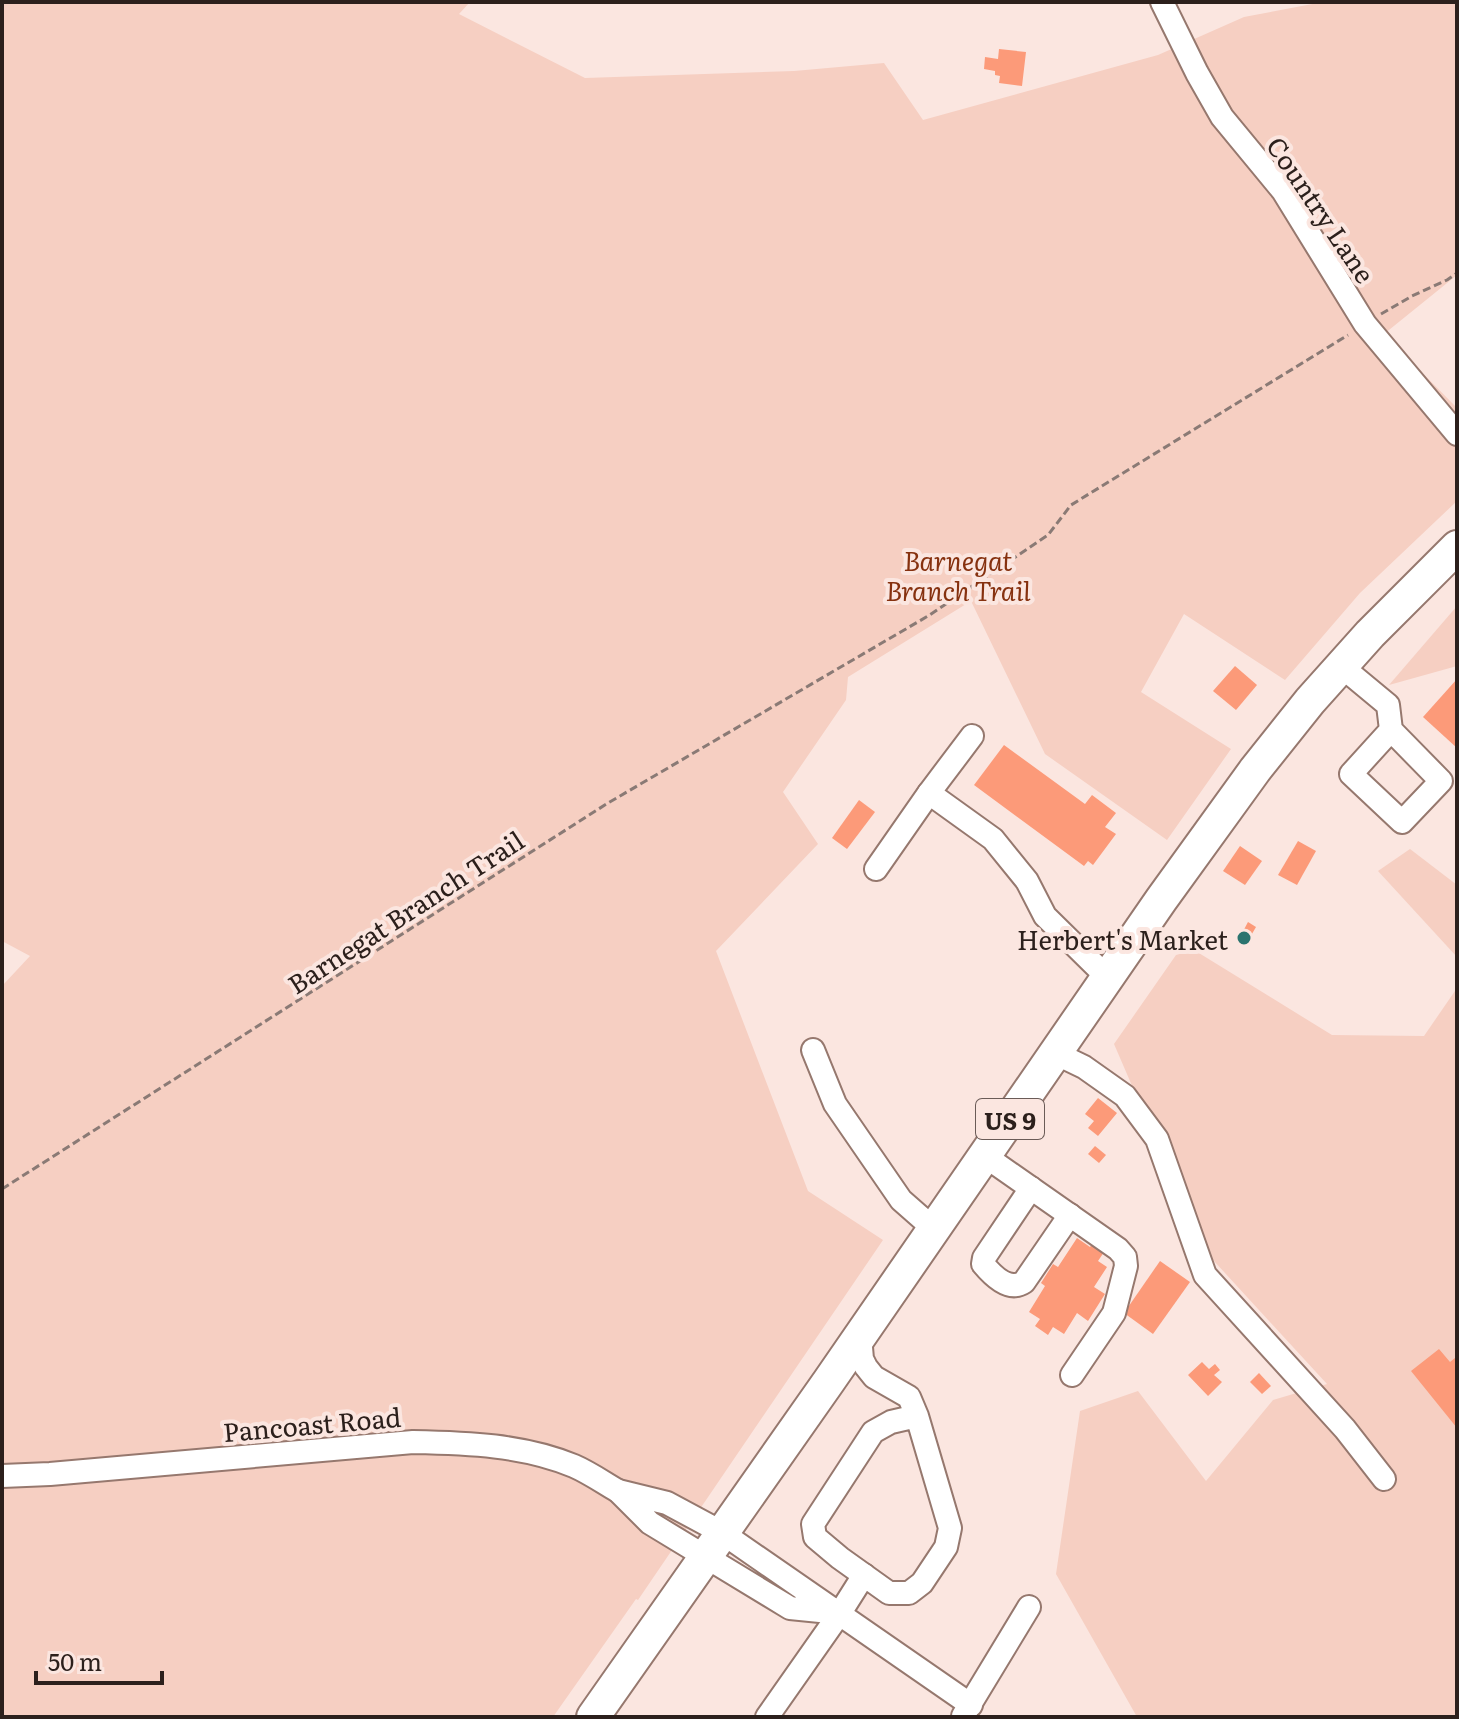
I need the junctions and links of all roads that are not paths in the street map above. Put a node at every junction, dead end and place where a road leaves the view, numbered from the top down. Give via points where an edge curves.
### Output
1 (1162, 2) edge
2 (1457, 434) edge
3 (1457, 547) edge
4 (1341, 666) junction
5 (1391, 730) dead end
6 (972, 736) dead end
7 (929, 793) junction
8 (876, 869) dead end
9 (1107, 977) junction
10 (813, 1050) dead end
11 (1055, 1053) junction
12 (985, 1156) junction
13 (1031, 1188) junction
14 (1070, 1215) junction
15 (934, 1229) junction
16 (860, 1336) junction
17 (1072, 1375) dead end
18 (917, 1416) junction
19 (2, 1476) edge
20 (1384, 1479) dead end
21 (713, 1544) junction
22 (864, 1575) junction
23 (1029, 1607) dead end
24 (840, 1613) junction
25 (967, 1711) edge
26 (593, 1717) edge
27 (767, 1717) edge

1 - 2 street, Country Lane via 1222,117 1283,191 1365,324
3 - 4 highway, US 9
4 - 5 street via 1388,705
4 - 9 highway, US 9 via 1255,770
6 - 7 street
7 - 8 street
7 - 9 street via 993,839 1027,881 1045,916
9 - 11 highway, US 9
10 - 15 street via 835,1104 875,1164 901,1200
11 - 12 highway, US 9
11 - 20 street via 1125,1096 1157,1139 1205,1275
12 - 13 street
12 - 15 highway, US 9
13 - 14 street
13 - 14 street via 984,1258 988,1270 1006,1283 1024,1282
14 - 17 street via 1118,1249 1126,1266 1114,1313
15 - 16 highway, US 9
16 - 18 street via 866,1367 909,1397
16 - 21 highway, US 9
18 - 22 street via 873,1432 813,1524 815,1537
18 - 22 street via 950,1528 946,1547 909,1593 889,1593
19 - 21 street, Pancoast Road via 413,1442 470,1443 527,1451 575,1466 618,1491 650,1523
21 - 24 street, Pancoast Road via 790,1608
21 - 26 highway, US 9
22 - 24 street
23 - 25 street
24 - 25 street, Pancoast Road
24 - 27 street

